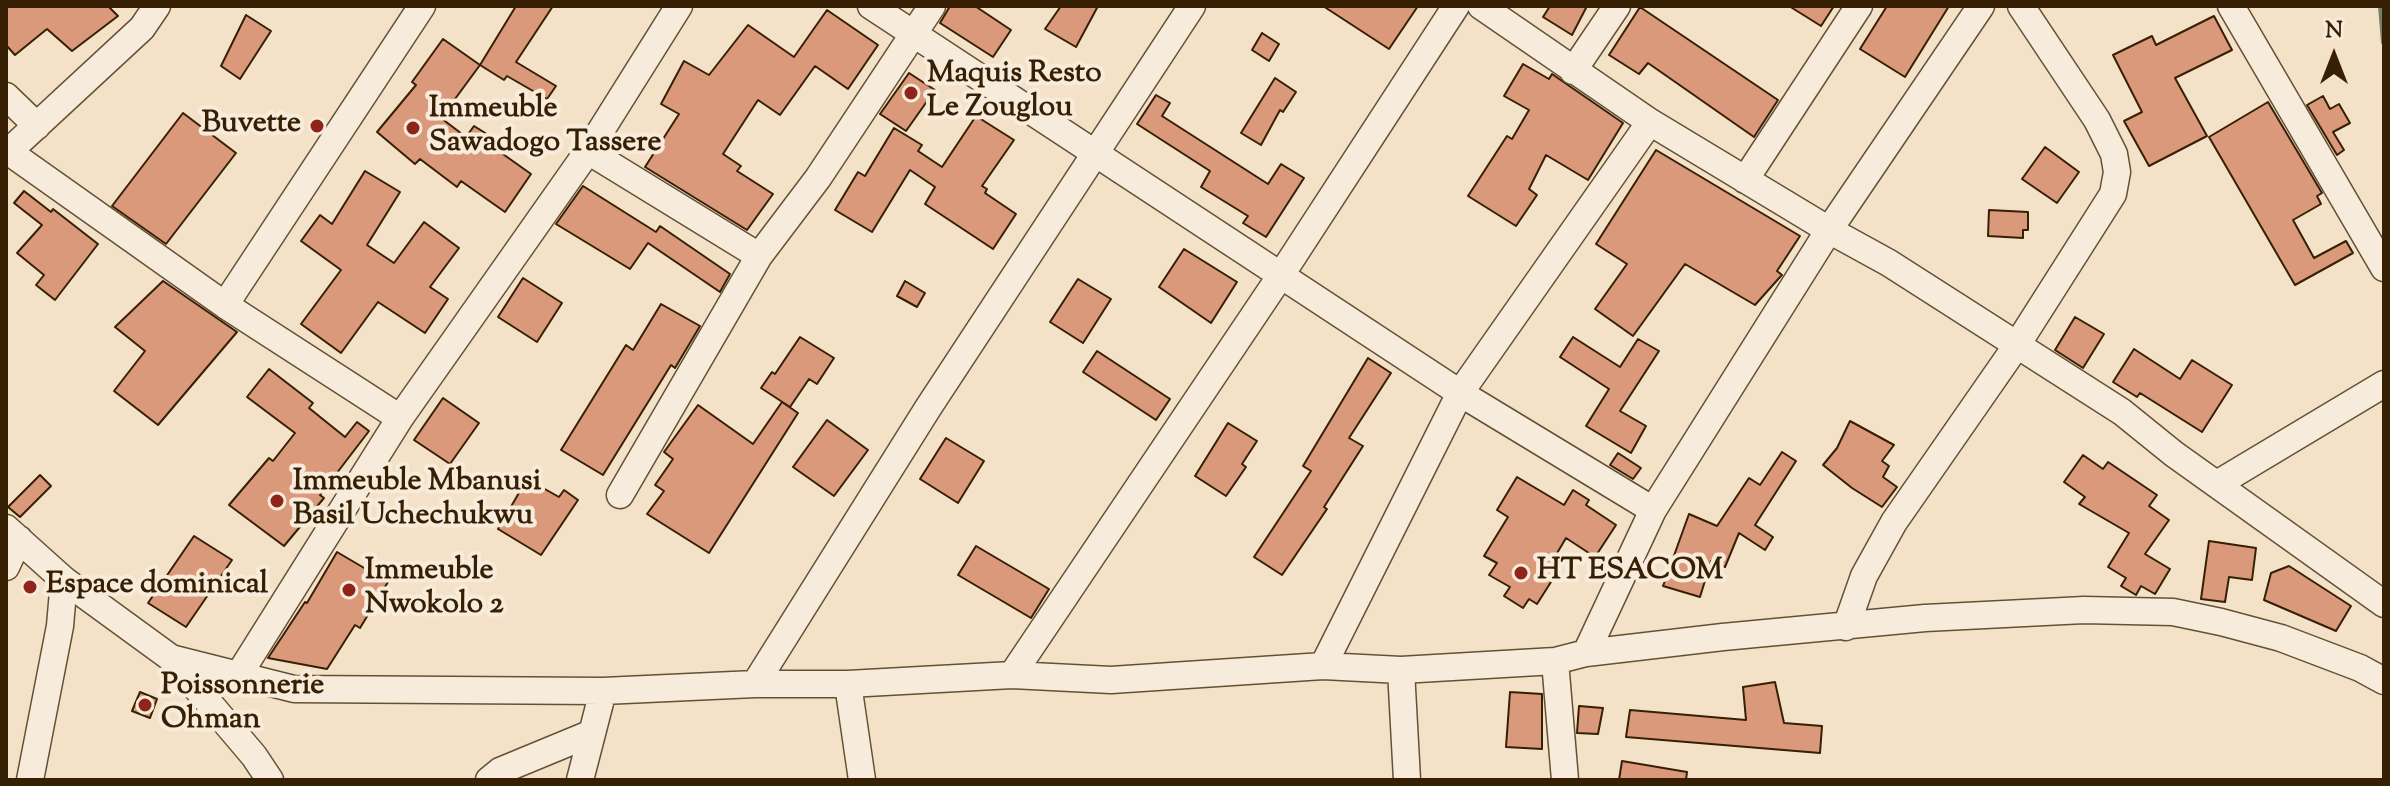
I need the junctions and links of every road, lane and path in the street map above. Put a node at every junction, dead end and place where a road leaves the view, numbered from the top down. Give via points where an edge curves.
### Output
1 (157, 6) edge
2 (422, 6) edge
3 (679, 6) edge
4 (871, 6) edge
5 (932, 6) edge
6 (1192, 6) edge
7 (1456, 6) edge
8 (1481, 6) edge
9 (1617, 6) edge
10 (1859, 6) edge
11 (1981, 6) edge
12 (2021, 6) edge
13 (2231, 6) edge
14 (914, 34) junction
15 (1573, 71) junction
16 (6, 96) edge
17 (1650, 122) junction
18 (37, 126) junction
19 (588, 151) junction
20 (8, 153) edge
21 (1097, 154) junction
22 (1745, 180) junction
23 (1829, 230) junction
24 (759, 256) junction
25 (2384, 268) edge
26 (1281, 275) junction
27 (225, 305) junction
28 (2017, 345) junction
29 (2384, 384) edge
30 (1460, 393) junction
31 (400, 418) junction
32 (2217, 484) junction
33 (620, 495) dead end
34 (1653, 510) junction
35 (13, 534) edge
36 (6, 567) edge
37 (64, 580) junction
38 (2384, 604) edge
39 (1846, 627) junction
40 (1586, 653) junction
41 (171, 658) junction
42 (1555, 661) junction
43 (1323, 666) junction
44 (1401, 670) junction
45 (1012, 675) junction
46 (238, 676) junction
47 (2384, 681) edge
48 (755, 684) junction
49 (848, 684) junction
50 (603, 691) junction
51 (592, 733) junction
52 (30, 780) edge
53 (270, 780) edge
54 (489, 780) edge
55 (580, 780) edge
56 (862, 780) edge
57 (1407, 780) edge
58 (1565, 780) edge

1 - 18 street via 142,28
2 - 27 street
3 - 19 street
4 - 14 street
5 - 14 street
6 - 21 street
7 - 26 street
8 - 15 street
9 - 15 street
10 - 22 street
11 - 23 street
12 - 28 street via 2097,120 2117,172 2113,194
13 - 25 street
14 - 21 street
14 - 24 street
15 - 17 street
16 - 18 street
17 - 22 street
17 - 30 street
18 - 20 street
19 - 24 street
19 - 31 street
20 - 27 street
21 - 26 street
21 - 48 street via 928,408
22 - 23 street
23 - 28 street
23 - 34 street
24 - 33 street
26 - 30 street
26 - 45 street
27 - 31 street
28 - 32 street via 2122,412
28 - 39 street via 1894,522 1864,576
29 - 32 street
30 - 34 street
30 - 43 street
31 - 46 street
32 - 38 street
34 - 40 street
35 - 36 street
35 - 37 street
37 - 41 street
37 - 52 street
39 - 40 street
39 - 47 street via 2084,610 2173,612 2281,638
40 - 42 street
41 - 46 street
41 - 53 street
42 - 44 street
42 - 58 street
43 - 44 street
43 - 45 street via 1111,680
44 - 57 street
45 - 49 street
46 - 50 street via 294,689
48 - 49 street
48 - 50 street
49 - 56 street
50 - 51 street
51 - 54 street
51 - 55 street

